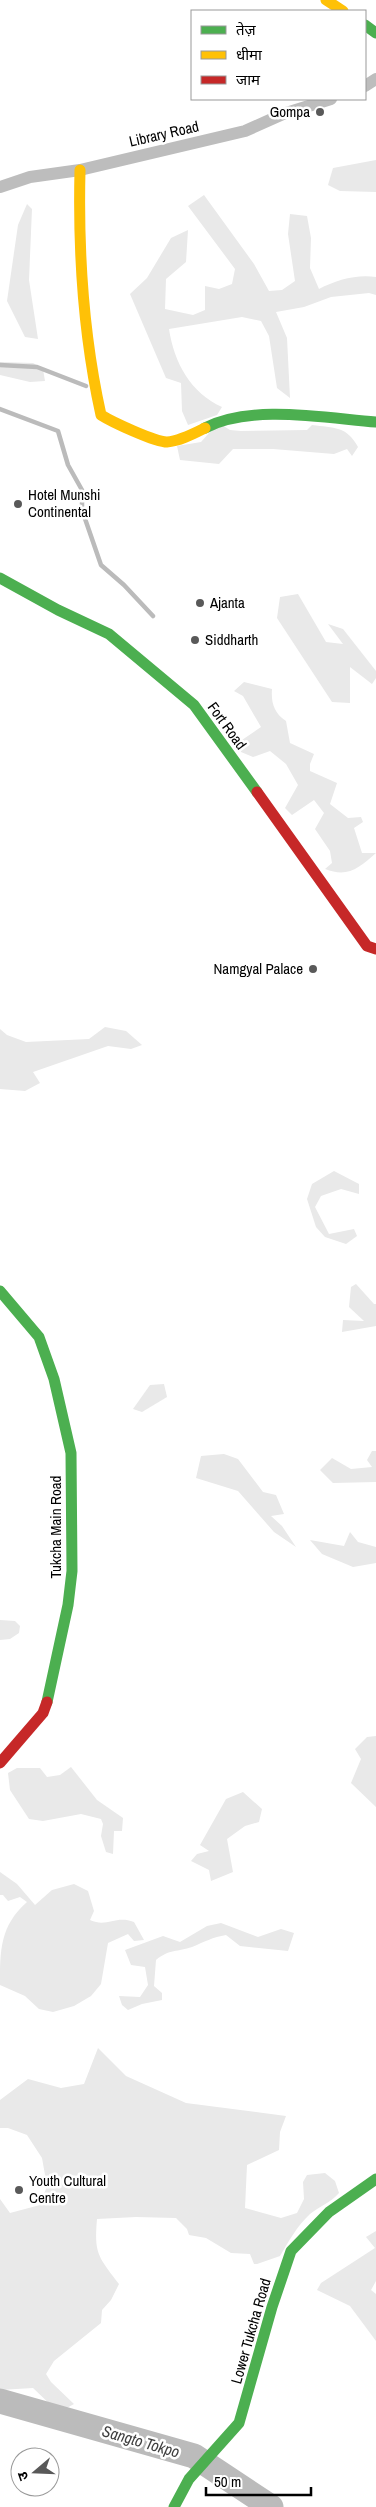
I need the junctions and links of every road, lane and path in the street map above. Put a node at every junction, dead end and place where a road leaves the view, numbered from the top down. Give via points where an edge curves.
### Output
1 (326, 0) edge
2 (341, 10) edge
3 (328, 100) edge
4 (80, 170) junction
5 (0, 187) edge
6 (376, 422) edge
7 (0, 578) edge
8 (376, 949) edge
9 (0, 1290) edge
10 (0, 1763) edge
11 (376, 2178) edge
12 (174, 2507) edge

1 - 2 street
3 - 4 street, Library Road via 245,131
4 - 5 street, Library Road via 30,177
4 - 6 street via 79,258 90,372 101,415 113,423 166,442 188,437 220,420 266,416
7 - 8 street, Fort Road via 109,634 194,706 367,946
9 - 10 street, Tukcha Main Road via 39,1338 54,1379 71,1453 72,1571 51,1691 43,1713
11 - 12 street, Lower Tukcha Road via 329,2212 291,2251 239,2423 189,2479

